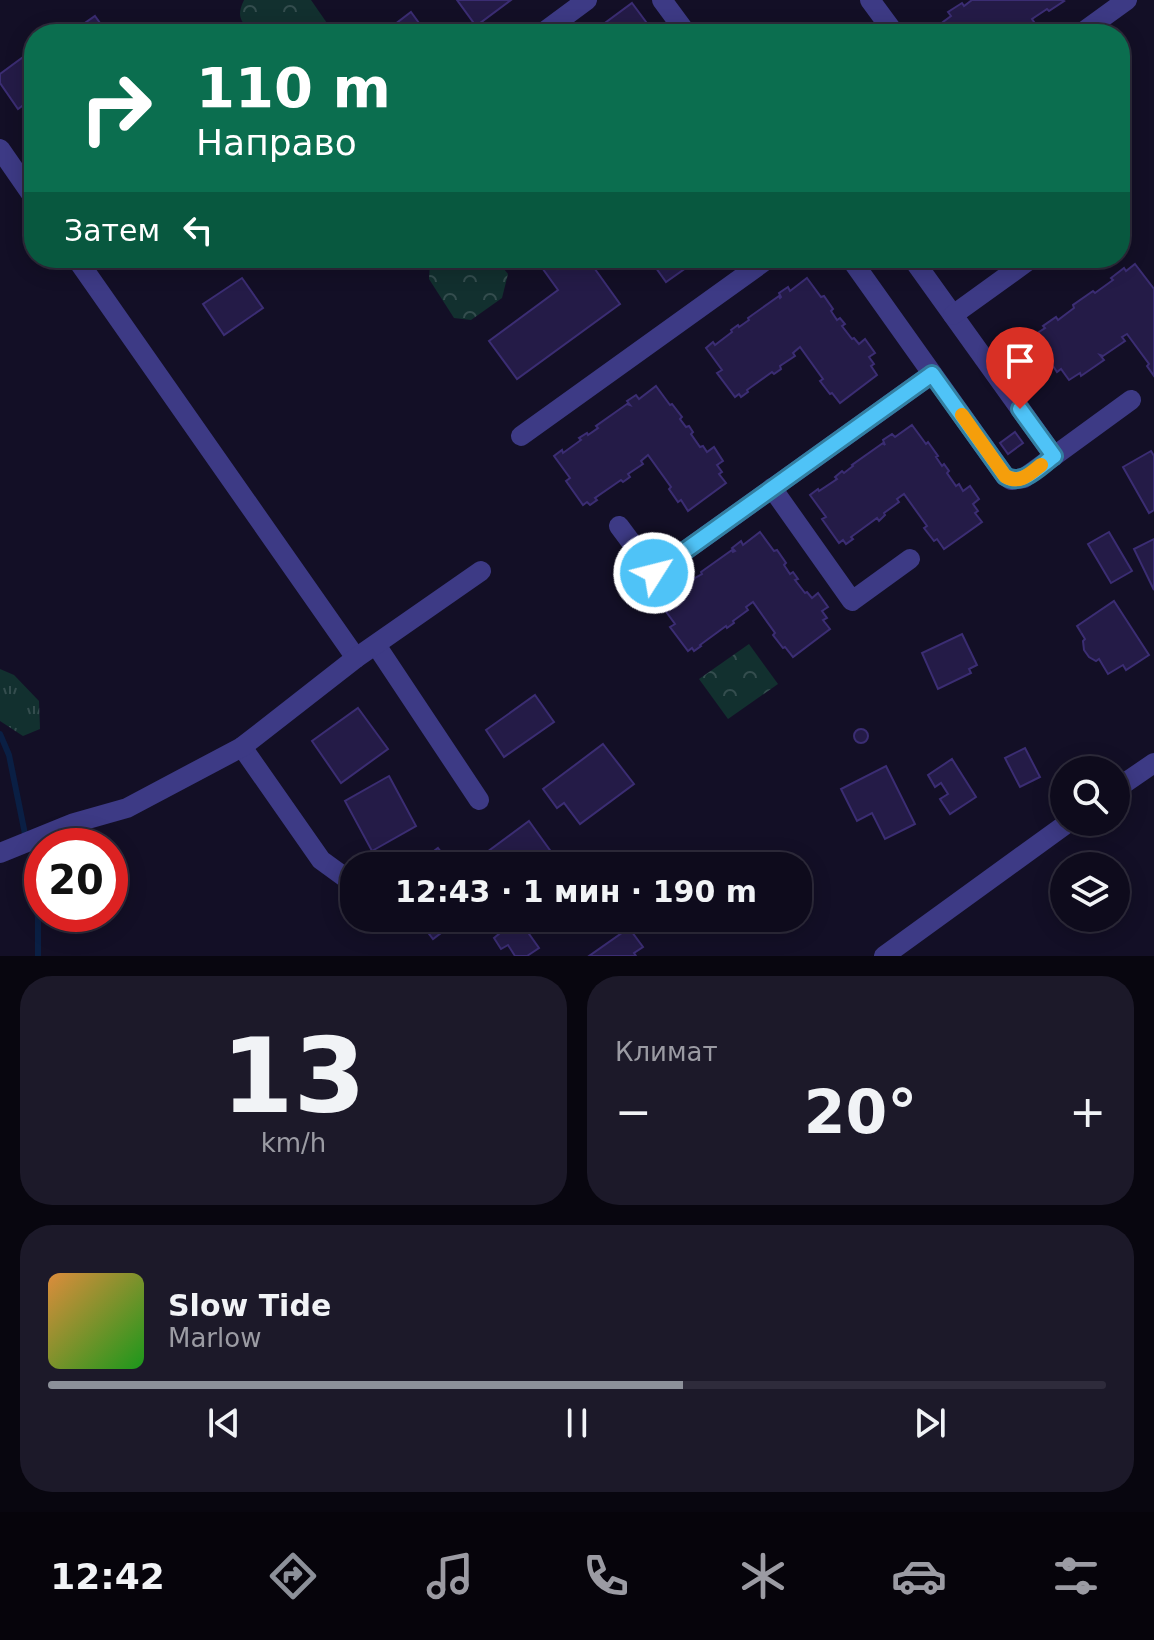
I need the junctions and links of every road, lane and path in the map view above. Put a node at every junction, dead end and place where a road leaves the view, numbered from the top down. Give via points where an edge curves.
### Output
1 (587, 0) edge
2 (662, 0) edge
3 (687, 0) edge
4 (870, 0) edge
5 (1127, 0) edge
6 (555, 24) edge
7 (680, 24) edge
8 (888, 24) edge
9 (1094, 24) edge
10 (0, 149) edge
11 (24, 184) edge
12 (83, 268) edge
13 (755, 268) edge
14 (857, 268) edge
15 (919, 268) edge
16 (1018, 268) edge
17 (953, 315) junction
18 (932, 374) junction
19 (1131, 400) dead end
20 (521, 436) dead end
21 (1054, 456) junction
22 (772, 488) junction
23 (619, 526) dead end
24 (910, 559) dead end
25 (481, 571) dead end
26 (376, 645) junction
27 (356, 658) junction
28 (242, 747) junction
29 (1154, 763) edge
30 (1130, 779) edge
31 (479, 800) dead end
32 (1050, 836) edge
33 (0, 853) edge
34 (340, 874) edge
35 (884, 956) edge

1 - 6 street
2 - 3 street
2 - 7 street
4 - 8 street
5 - 9 street
10 - 11 street
12 - 27 street
13 - 20 street
14 - 18 street
15 - 17 street
16 - 17 street
17 - 21 street
18 - 21 street via 1005,476 1024,478
18 - 22 street
19 - 21 street
22 - 23 street via 654,573
22 - 24 street via 852,601
25 - 26 street
26 - 27 street
26 - 31 street
27 - 28 street
28 - 33 street via 127,808
28 - 34 street via 321,860
29 - 30 street
32 - 35 street

